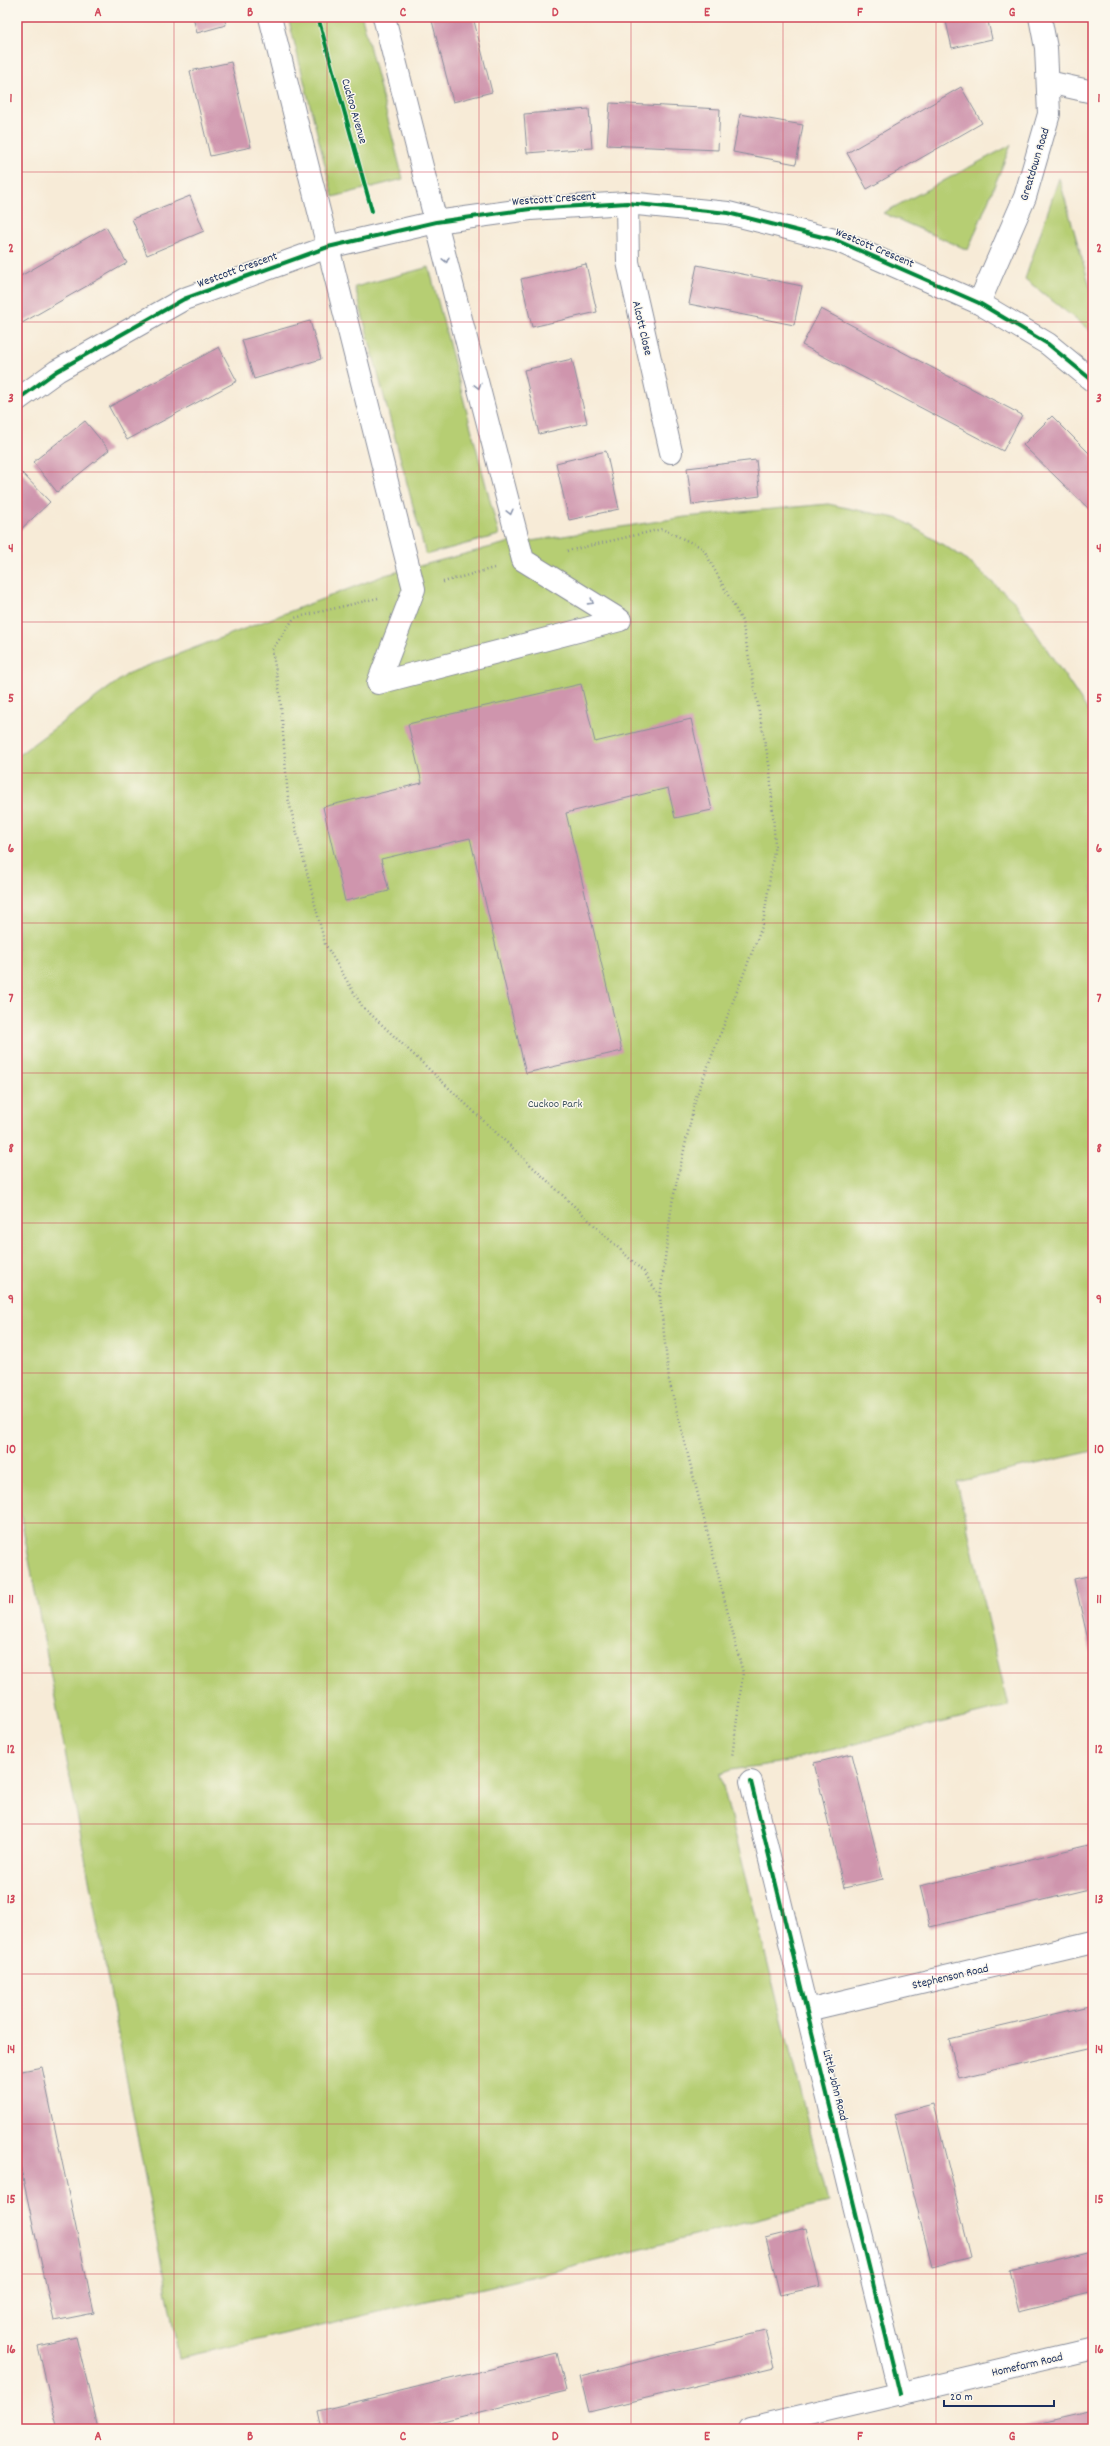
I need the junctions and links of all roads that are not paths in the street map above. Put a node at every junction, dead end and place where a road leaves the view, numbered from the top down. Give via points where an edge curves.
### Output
1 (270, 17) edge
2 (384, 17) edge
3 (1040, 17) edge
4 (1048, 82) junction
5 (1093, 92) edge
6 (627, 203) junction
7 (436, 222) junction
8 (328, 247) junction
9 (979, 303) junction
10 (1093, 381) edge
11 (17, 400) edge
12 (671, 452) dead end
13 (751, 1782) road end
14 (1093, 1942) edge
15 (807, 2010) junction
16 (1093, 2348) edge
17 (900, 2394) junction
18 (750, 2429) edge

1 - 8 street
2 - 7 street
3 - 4 street, Greatdown Road via 1046,48
4 - 5 street
4 - 9 street, Greatdown Road via 1049,114 1025,197
6 - 7 street, Westcott Crescent via 530,209
6 - 9 street, Westcott Crescent via 728,212 838,241
6 - 12 street, Alcott Close via 628,262
7 - 8 street, Westcott Crescent
7 -> 8 street via 522,560 620,620 378,683 414,589
8 - 11 street, Westcott Crescent via 184,299 57,371
9 - 10 street, Westcott Crescent via 1048,344
13 - 15 street, Little John Road
14 - 15 street, Stephenson Road
15 - 17 street, Little John Road
16 - 17 street, Homefarm Road
17 - 18 street, Homefarm Road

